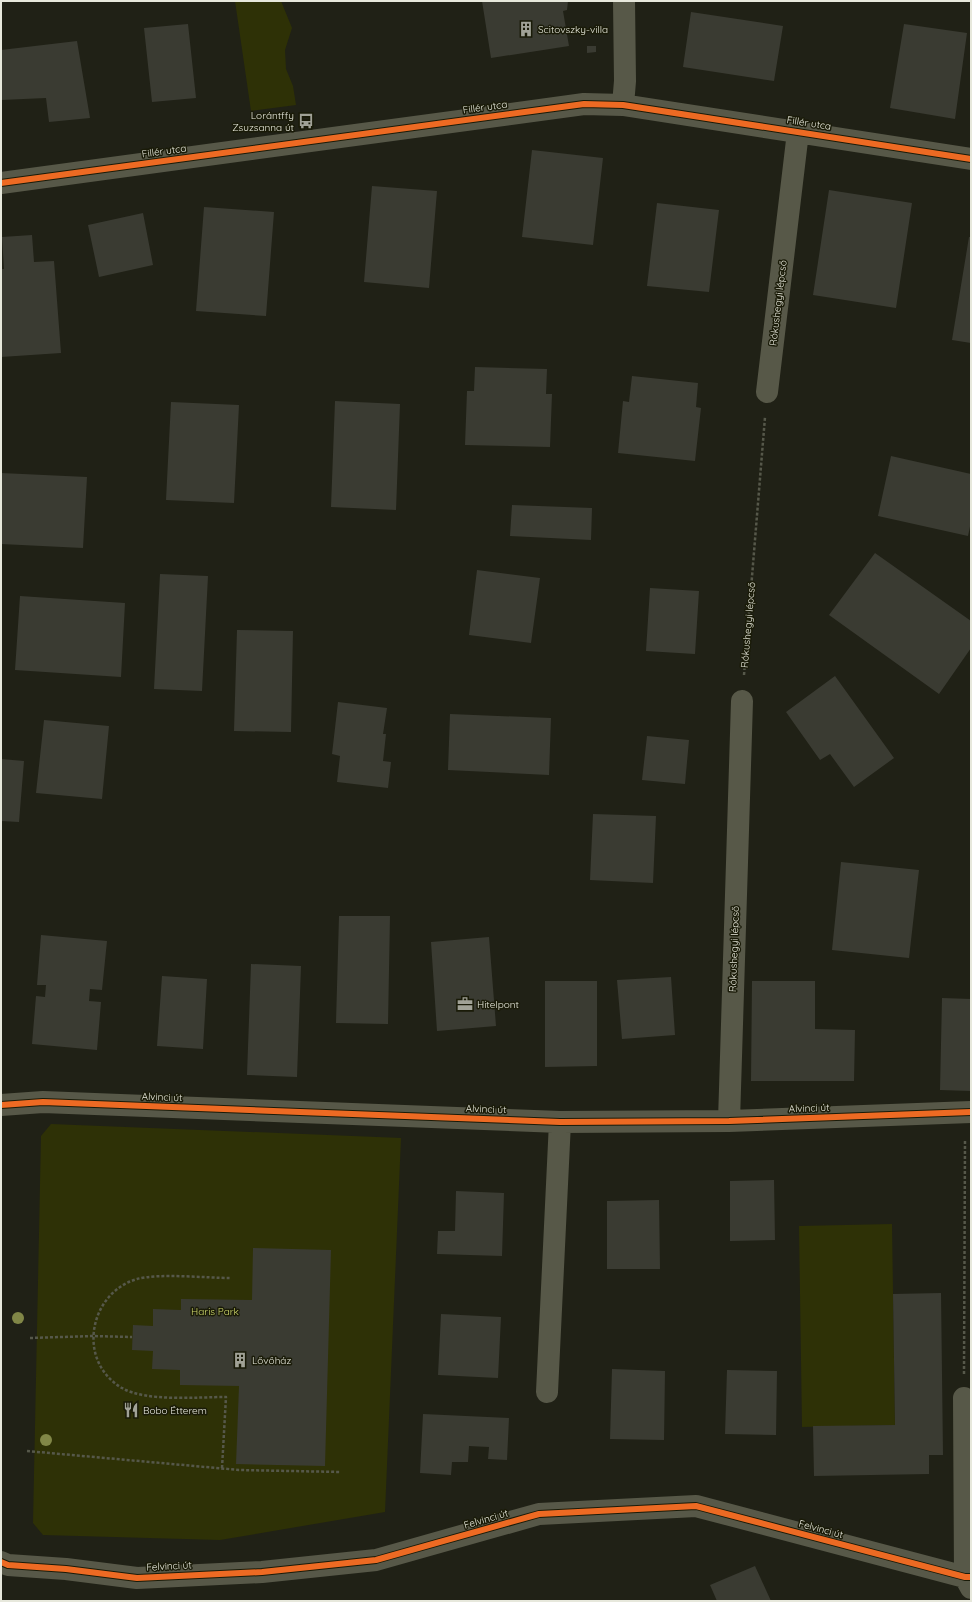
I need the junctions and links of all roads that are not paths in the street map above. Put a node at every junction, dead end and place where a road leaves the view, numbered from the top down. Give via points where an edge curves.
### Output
1 (624, 1) edge
2 (623, 105) junction
3 (798, 132) junction
4 (971, 159) edge
5 (1, 183) edge
6 (767, 392) road end
7 (742, 701) road end
8 (1, 1104) edge
9 (968, 1112) edge
10 (729, 1121) junction
11 (560, 1122) junction
12 (547, 1392) dead end
13 (964, 1398) road end
14 (1, 1562) edge
15 (969, 1581) edge

1 - 2 street
2 - 3 street, Fillér utca
2 - 5 street, Fillér utca via 584,104
3 - 4 street, Fillér utca
3 - 6 street, Rókushegyi lépcső
7 - 10 street, Rókushegyi lépcső
8 - 11 street, Alvinci út via 43,1102
9 - 10 street, Alvinci út
10 - 11 street, Alvinci út
11 - 12 street
13 - 15 street
14 - 15 street, Felvinci út via 8,1565 58,1568 137,1578 262,1572 376,1560 539,1514 696,1506

